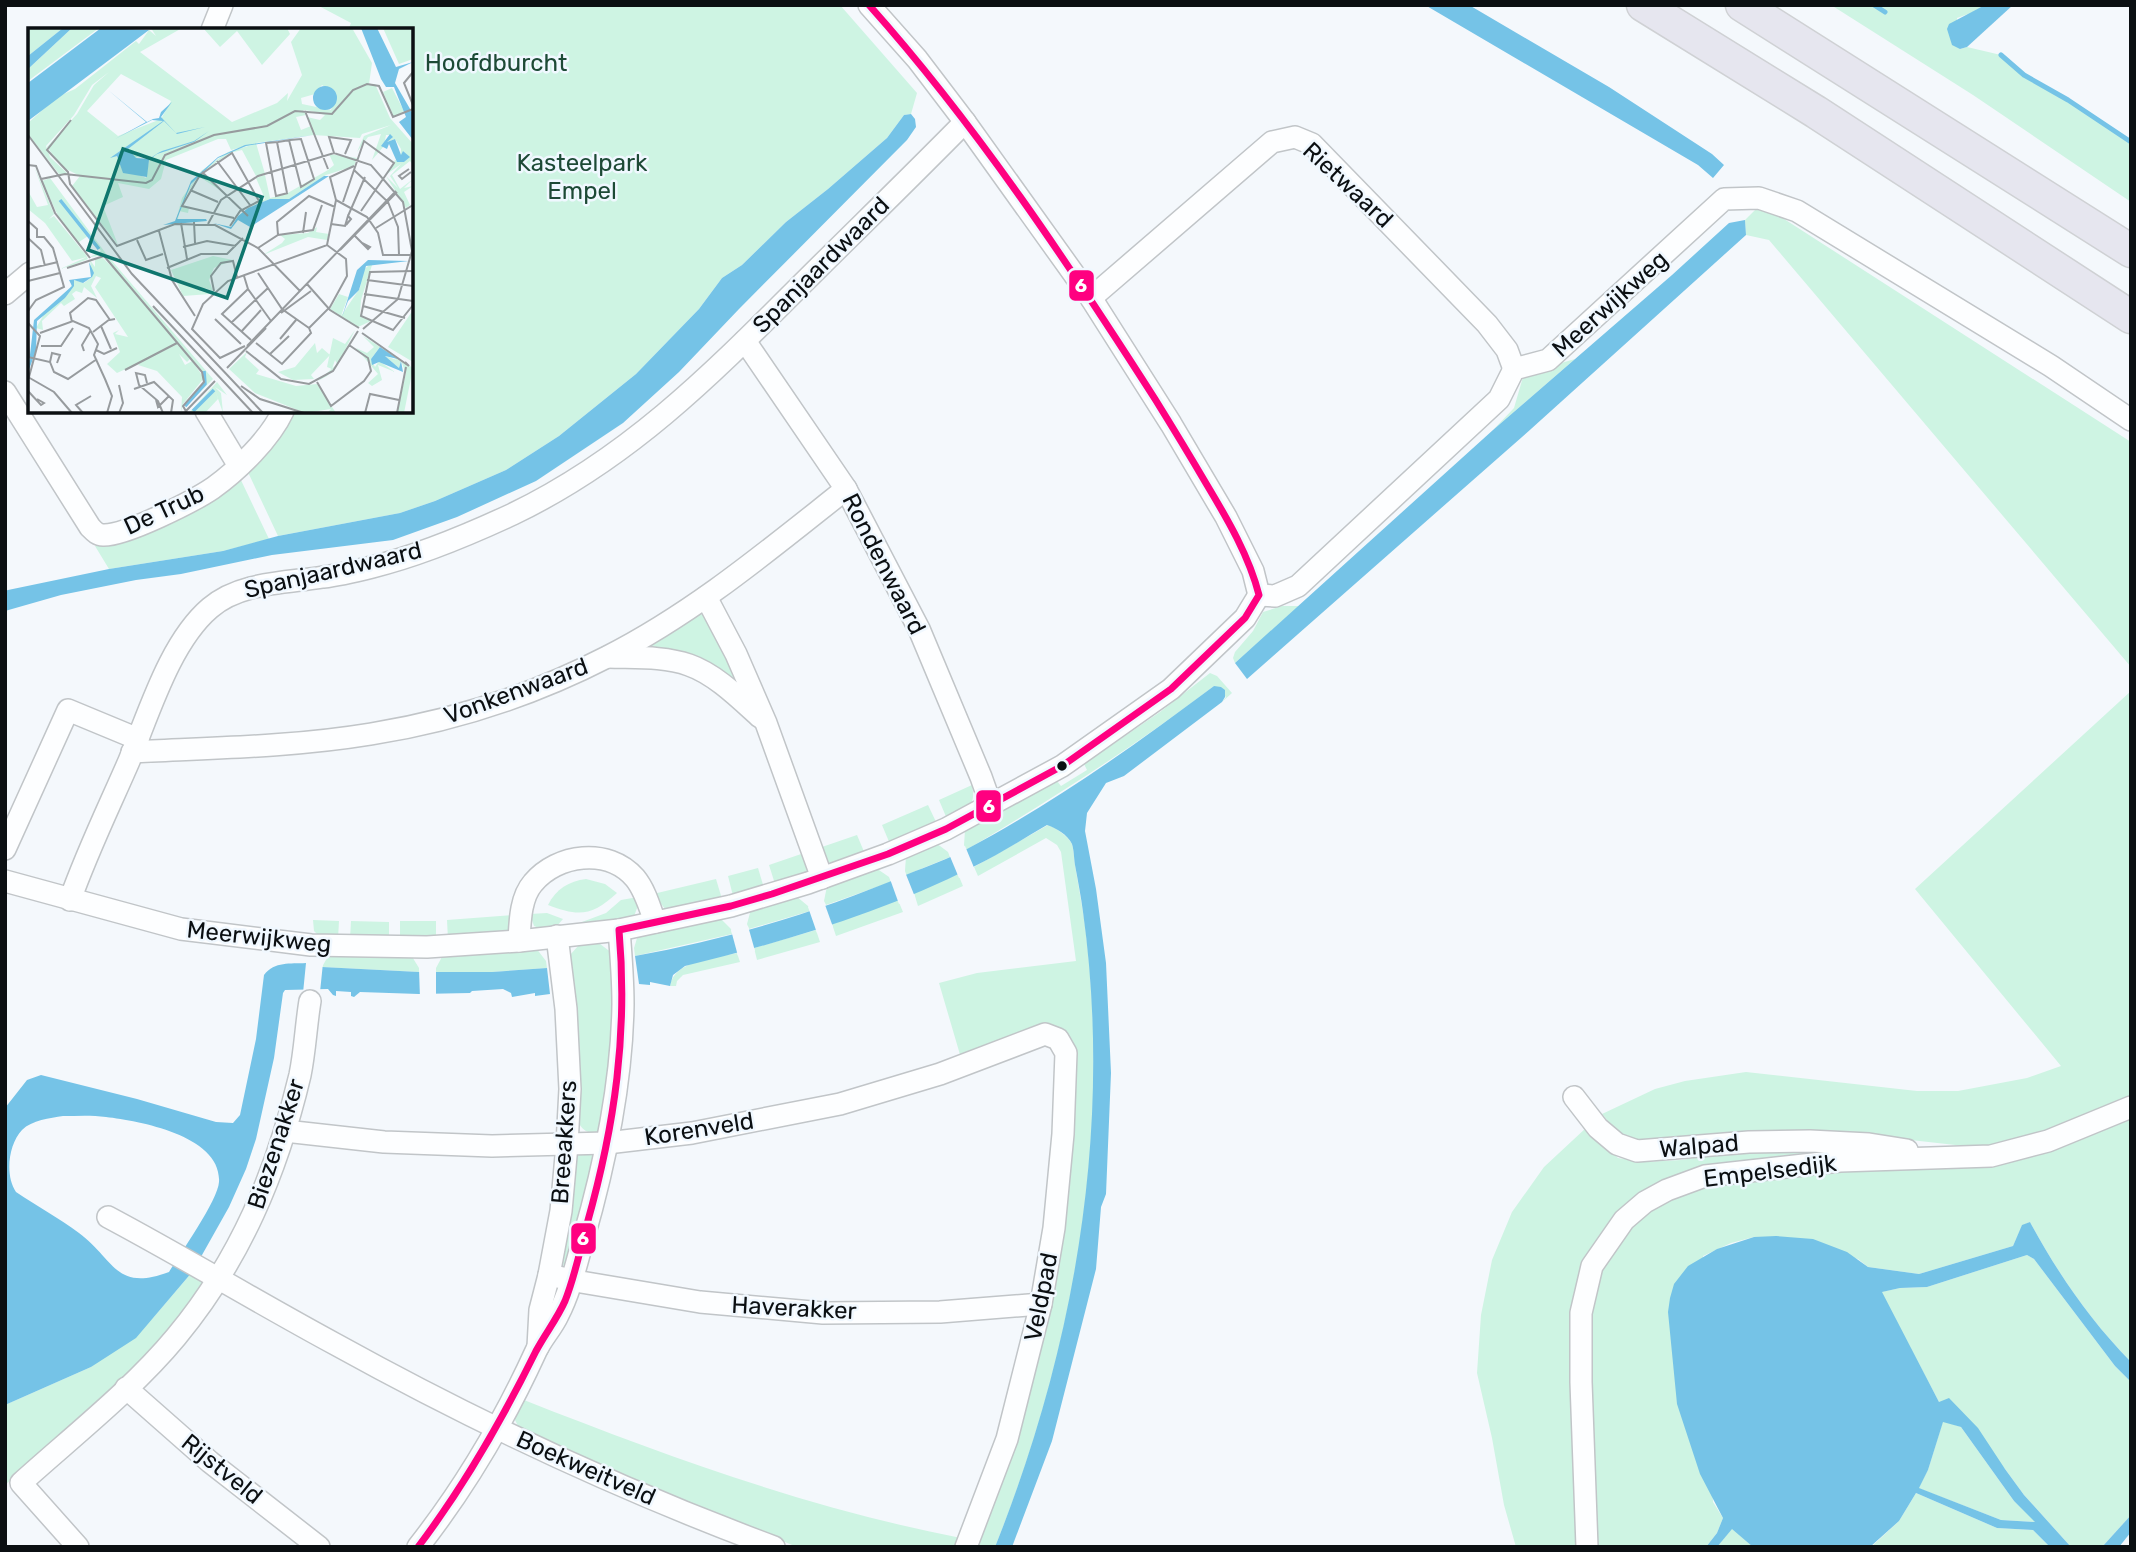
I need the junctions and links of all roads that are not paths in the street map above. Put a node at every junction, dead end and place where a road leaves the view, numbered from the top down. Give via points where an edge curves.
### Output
1 (222, 5) edge
2 (869, 5) edge
3 (1643, 5) edge
4 (1742, 5) edge
5 (213, 28) edge
6 (965, 122) junction
7 (2131, 251) edge
8 (28, 275) edge
9 (5, 294) edge
10 (1091, 298) junction
11 (2131, 317) edge
12 (745, 341) junction
13 (1514, 369) junction
14 (5, 392) edge
15 (207, 413) edge
16 (282, 413) edge
17 (2131, 420) edge
18 (239, 466) junction
19 (846, 489) junction
20 (1259, 595) junction
21 (706, 597) junction
22 (608, 657) junction
23 (766, 723) junction
24 (135, 746) junction
25 (991, 805) junction
26 (5, 849) edge
27 (822, 878) junction
28 (5, 881) edge
29 (70, 900) junction
30 (655, 922) junction
31 (620, 930) junction
32 (557, 936) junction
33 (519, 941) junction
34 (310, 1001) dead end
35 (1058, 1039) joint
36 (1574, 1097) dead end
37 (2131, 1107) edge
38 (285, 1131) junction
39 (607, 1143) junction
40 (568, 1145) junction
41 (1928, 1158) junction
42 (108, 1217) dead end
43 (550, 1275) junction
44 (219, 1278) junction
45 (571, 1280) junction
46 (1041, 1304) junction
47 (538, 1347) junction
48 (126, 1388) junction
49 (498, 1429) junction
50 (78, 1547) edge
51 (319, 1547) edge
52 (418, 1547) edge
53 (774, 1547) edge
54 (966, 1547) edge
55 (1587, 1547) edge

1 - 5 street
2 - 6 street
3 - 11 highway
4 - 7 highway
6 - 10 street
6 - 12 street, Spanjaardwaard
8 - 9 street
10 - 13 street, Rietwaard via 1272,142 1295,137 1312,145 1487,324 1507,350
10 - 20 street via 1226,517 1253,571
12 - 19 street, Rondenwaard
12 - 24 street, Spanjaardwaard via 626,446 515,513 375,566 235,592 221,600 182,642
13 - 17 street, Meerwijkweg via 1548,360 1724,199 1759,198 1797,211
13 - 20 street via 1499,399 1298,586 1275,596
14 - 18 street, De Trub via 96,533 105,535 142,524 178,508
15 - 18 street
16 - 18 street, De Trub
19 - 21 street, Vonkenwaard
19 - 25 street, Rondenwaard via 919,629
20 - 25 street, Meerwijkweg via 1245,618 1171,689 1062,766
21 - 22 street, Vonkenwaard
21 - 23 street
22 - 23 street via 690,665 727,687
22 - 24 street, Vonkenwaard via 542,687 429,723 320,740 223,748
23 - 27 street
24 - 26 street via 68,710
24 - 29 street, Spanjaardwaard
25 - 27 street, Meerwijkweg via 935,834
27 - 30 street, Meerwijkweg via 731,906
28 - 29 street, Meerwijkweg
29 - 33 street, Meerwijkweg via 181,929 312,945 426,947
30 - 31 street, Meerwijkweg
30 - 33 street via 635,877 620,866 603,859 569,859 532,884 521,912
31 - 32 street, Meerwijkweg
31 - 39 street, Breeakkers via 623,1005
32 - 33 street, Meerwijkweg
32 - 40 street, Breeakkers via 566,1009
34 - 38 street, Biezenakker via 300,1073
35 - 39 street, Korenveld via 1045,1034 940,1074 840,1104 692,1133
35 - 46 street, Veldpad via 1066,1053 1063,1134
36 - 41 street, Walpad via 1598,1128 1617,1144 1637,1151 1810,1141 1901,1148
37 - 41 street, Empelsedijk via 2048,1141 1991,1156
38 - 40 street, Korenveld via 384,1142
38 - 44 street, Biezenakker via 260,1202
39 - 40 street, Korenveld
39 - 45 street, Breeakkers
40 - 43 street, Breeakkers
41 - 55 street, Empelsedijk via 1840,1161 1704,1176 1645,1202 1624,1220 1592,1266 1581,1313
42 - 44 street
43 - 45 street, Haverakker
43 - 47 street, Breeakkers via 540,1310
44 - 48 street, Biezenakker via 176,1338
44 - 49 street, Boekweitveld
45 - 46 street, Haverakker via 700,1302 823,1313 940,1312
45 - 47 street, Breeakkers via 558,1316
46 - 54 street, Veldpad via 1007,1439
47 - 49 street, Breeakkers
48 - 50 street, Biezenakker via 21,1483
48 - 51 street, Rijstveld via 210,1462
49 - 52 street, Breeakkers
49 - 53 street, Boekweitveld

